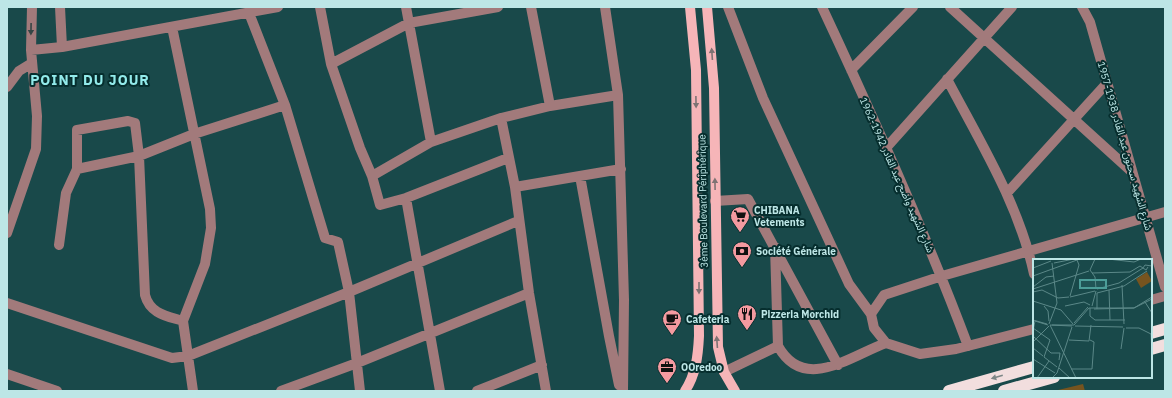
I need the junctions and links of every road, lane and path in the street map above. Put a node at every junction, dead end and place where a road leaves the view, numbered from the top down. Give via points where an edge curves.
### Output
1 (32, 7) edge
2 (60, 7) edge
3 (275, 7) edge
4 (320, 7) edge
5 (406, 7) edge
6 (498, 7) edge
7 (531, 7) edge
8 (605, 7) edge
9 (690, 7) edge
10 (707, 7) edge
11 (728, 7) edge
12 (822, 7) edge
13 (913, 7) edge
14 (950, 7) edge
15 (1012, 7) edge
16 (1082, 7) edge
17 (249, 13) junction
18 (409, 23) junction
19 (172, 27) junction
20 (984, 38) junction
21 (62, 48) junction
22 (31, 50) junction
23 (32, 64) junction
24 (330, 64) junction
25 (851, 70) junction
26 (947, 79) junction
27 (1107, 83) junction
28 (7, 87) edge
29 (618, 95) junction
30 (284, 105) junction
31 (550, 106) junction
32 (501, 118) junction
33 (1074, 119) junction
34 (194, 134) junction
35 (431, 142) junction
36 (886, 148) junction
37 (139, 156) junction
38 (508, 158) junction
39 (77, 169) junction
40 (621, 169) junction
41 (1132, 172) junction
42 (372, 176) junction
43 (580, 176) junction
44 (515, 187) junction
45 (1007, 193) junction
46 (406, 198) junction
47 (715, 201) junction
48 (1165, 212) edge
49 (1145, 218) junction
50 (518, 221) junction
51 (8, 228) edge
52 (59, 245) dead end
53 (775, 247) junction
54 (1029, 251) junction
55 (418, 262) junction
56 (1033, 269) edge
57 (942, 276) junction
58 (1165, 287) edge
59 (349, 292) junction
60 (529, 293) junction
61 (1165, 296) edge
62 (1152, 300) edge
63 (7, 303) edge
64 (870, 314) junction
65 (183, 321) junction
66 (1033, 329) edge
67 (1165, 329) edge
68 (430, 332) junction
69 (1152, 333) edge
70 (886, 343) junction
71 (1165, 345) edge
72 (778, 346) junction
73 (968, 346) junction
74 (1152, 349) edge
75 (188, 356) junction
76 (357, 363) junction
77 (542, 365) junction
78 (838, 365) junction
79 (1033, 367) edge
80 (724, 372) junction
81 (7, 374) edge
82 (1050, 378) edge
83 (57, 391) edge
84 (193, 391) edge
85 (281, 391) edge
86 (360, 391) edge
87 (440, 391) edge
88 (477, 391) edge
89 (546, 391) edge
90 (622, 391) edge
91 (685, 391) edge
92 (735, 391) edge
93 (949, 391) edge
94 (1004, 391) edge

1 -> 22 street
2 - 21 street
3 - 17 street
4 - 24 street
5 - 18 street
6 - 18 street
7 - 31 street
8 - 29 street
9 -> 91 main road, 3ème Boulevard Périphérique via 696,70 700,336 693,376
47 -> 10 main road, 3ème Boulevard Périphérique via 714,88
11 - 64 street via 762,98 849,284
12 - 25 street, شارع الشهيد واضح عبد القادر 1942-1962
13 - 25 street
14 - 20 street
15 - 20 street
16 - 27 street, شارع الشهيد سحنون عبد القادر 1938-1957 via 1090,22
17 - 19 street
17 - 30 street
18 - 24 street
18 - 35 street
19 - 21 street
19 - 34 street
20 - 26 street
20 - 33 street
21 - 22 street
22 - 23 street
23 - 28 street via 19,71
23 - 51 street via 37,116 36,149
24 - 42 street
25 - 36 street, شارع الشهيد واضح عبد القادر 1942-1962
26 - 36 street
26 - 45 street
27 - 33 street
27 - 41 street, شارع الشهيد سحنون عبد القادر 1938-1957
29 - 31 street
29 - 40 street
30 - 34 street
30 - 59 street via 325,238 338,242
31 - 32 street
32 - 35 street
32 - 38 street
33 - 41 street
33 - 45 street
34 - 37 street
34 - 65 street via 210,208 211,228 205,264
35 - 42 street
36 - 57 street, شارع الشهيد واضح عبد القادر 1942-1962
37 - 39 street
37 - 39 street via 135,123 128,121 79,129 76,132
37 - 65 street via 145,296 147,302 158,313
38 - 44 street
38 - 46 street
39 - 52 street via 66,193
40 - 43 street
40 - 90 street via 624,300
41 - 49 street, شارع الشهيد سحنون عبد القادر 1938-1957
42 - 46 street via 380,205
43 - 44 street
43 - 90 street via 609,336
44 - 50 street
45 - 54 street
46 - 55 street
47 - 53 street via 748,199
80 -> 47 main road, 3ème Boulevard Périphérique via 717,332
48 - 49 street
49 - 54 street
49 - 58 street, شارع الشهيد سحنون عبد القادر 1938-1957
50 - 55 street
50 - 60 street
53 - 72 street
53 - 78 street
54 - 56 street
54 - 57 street
55 - 59 street
55 - 68 street
57 - 64 street via 884,295
57 - 73 street, شارع الشهيد واضح عبد القادر 1942-1962
59 - 75 street
59 - 76 street
60 - 68 street
60 - 77 street
61 - 62 street
63 - 75 street via 172,358
64 - 70 street via 874,328
65 - 75 street
66 - 73 street
67 - 69 highway
68 - 76 street
68 - 87 street
70 - 73 street via 920,354
70 - 78 street
71 - 74 highway
72 - 78 street via 784,358 810,371
72 - 80 street
75 - 84 street
76 - 85 street
76 - 86 street
77 - 88 street
77 - 89 street
79 -> 93 highway
80 - 92 main road, 3ème Boulevard Périphérique
81 - 83 street
82 - 94 highway

